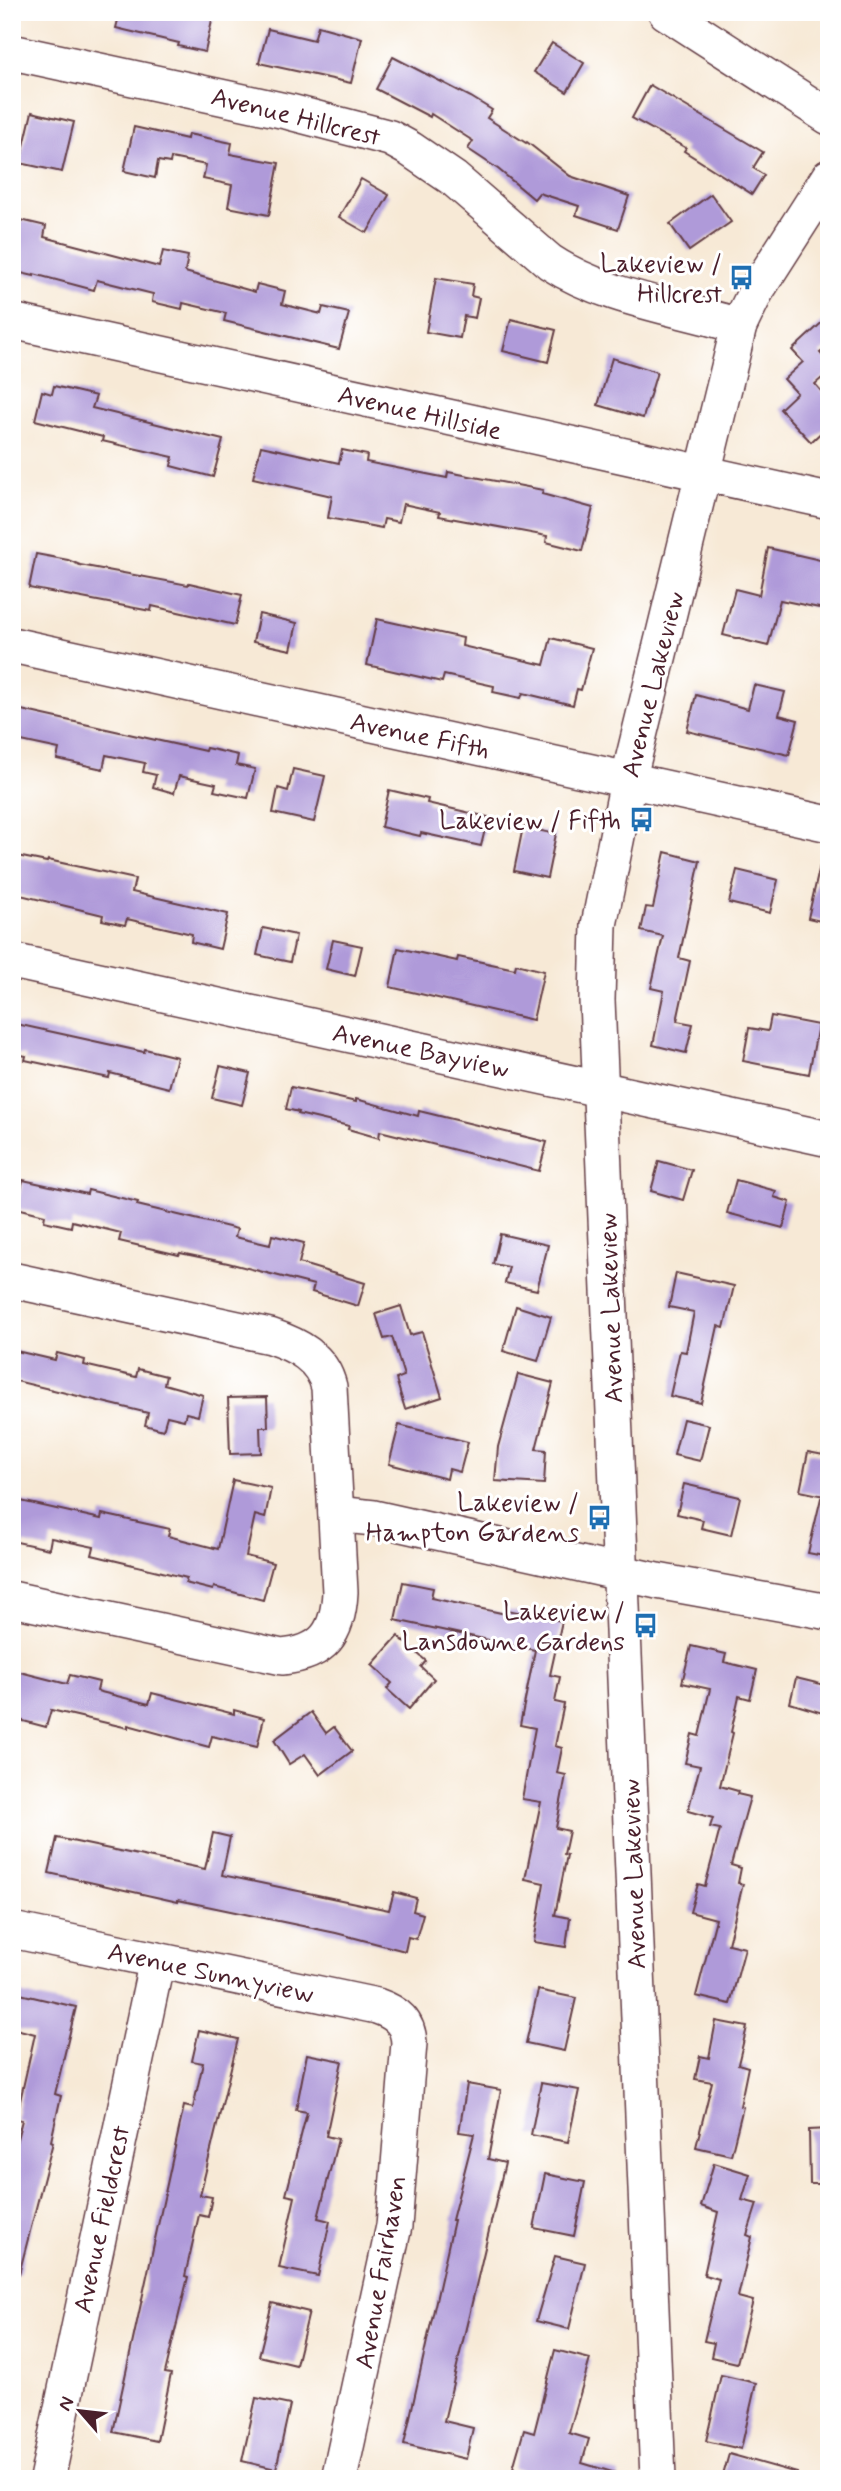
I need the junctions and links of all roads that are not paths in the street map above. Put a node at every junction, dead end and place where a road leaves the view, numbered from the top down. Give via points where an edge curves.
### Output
1 (666, 12) edge
2 (12, 51) edge
3 (829, 117) edge
4 (829, 177) edge
5 (12, 321) edge
6 (739, 326) junction
7 (704, 474) junction
8 (829, 501) edge
9 (12, 645) edge
10 (628, 781) junction
11 (829, 824) edge
12 (12, 961) edge
13 (601, 1090) junction
14 (829, 1139) edge
15 (12, 1280) edge
16 (336, 1514) junction
17 (621, 1573) junction
18 (12, 1599) edge
19 (829, 1612) edge
20 (12, 1930) edge
21 (157, 1960) junction
22 (404, 2023) joint
23 (47, 2479) edge
24 (340, 2479) edge
25 (658, 2479) edge

1 - 3 street
2 - 6 street, Avenue Hillcrest via 390,138 454,179 566,272 602,288
4 - 6 street, Avenue Lakeview via 756,290
5 - 7 street, Avenue Hillside
6 - 7 street, Avenue Lakeview
7 - 8 street, Avenue Hillside
7 - 10 street, Avenue Lakeview
9 - 10 street, Avenue Fifth
10 - 11 street, Avenue Fifth
10 - 13 street, Avenue Lakeview via 598,925
12 - 13 street, Avenue Bayview
13 - 14 street, Avenue Bayview
13 - 17 street, Avenue Lakeview
15 - 16 street via 270,1336 302,1349 320,1366 329,1387
16 - 17 street via 374,1518
16 - 18 street via 339,1613 320,1646 296,1656 267,1655
17 - 19 street
17 - 25 street, Avenue Lakeview
20 - 21 street, Avenue Sunnyview
21 - 22 street, Avenue Sunnyview via 389,2010
21 - 23 street, Avenue Fieldcrest
22 - 24 street, Avenue Fairhaven via 410,2043 394,2226

